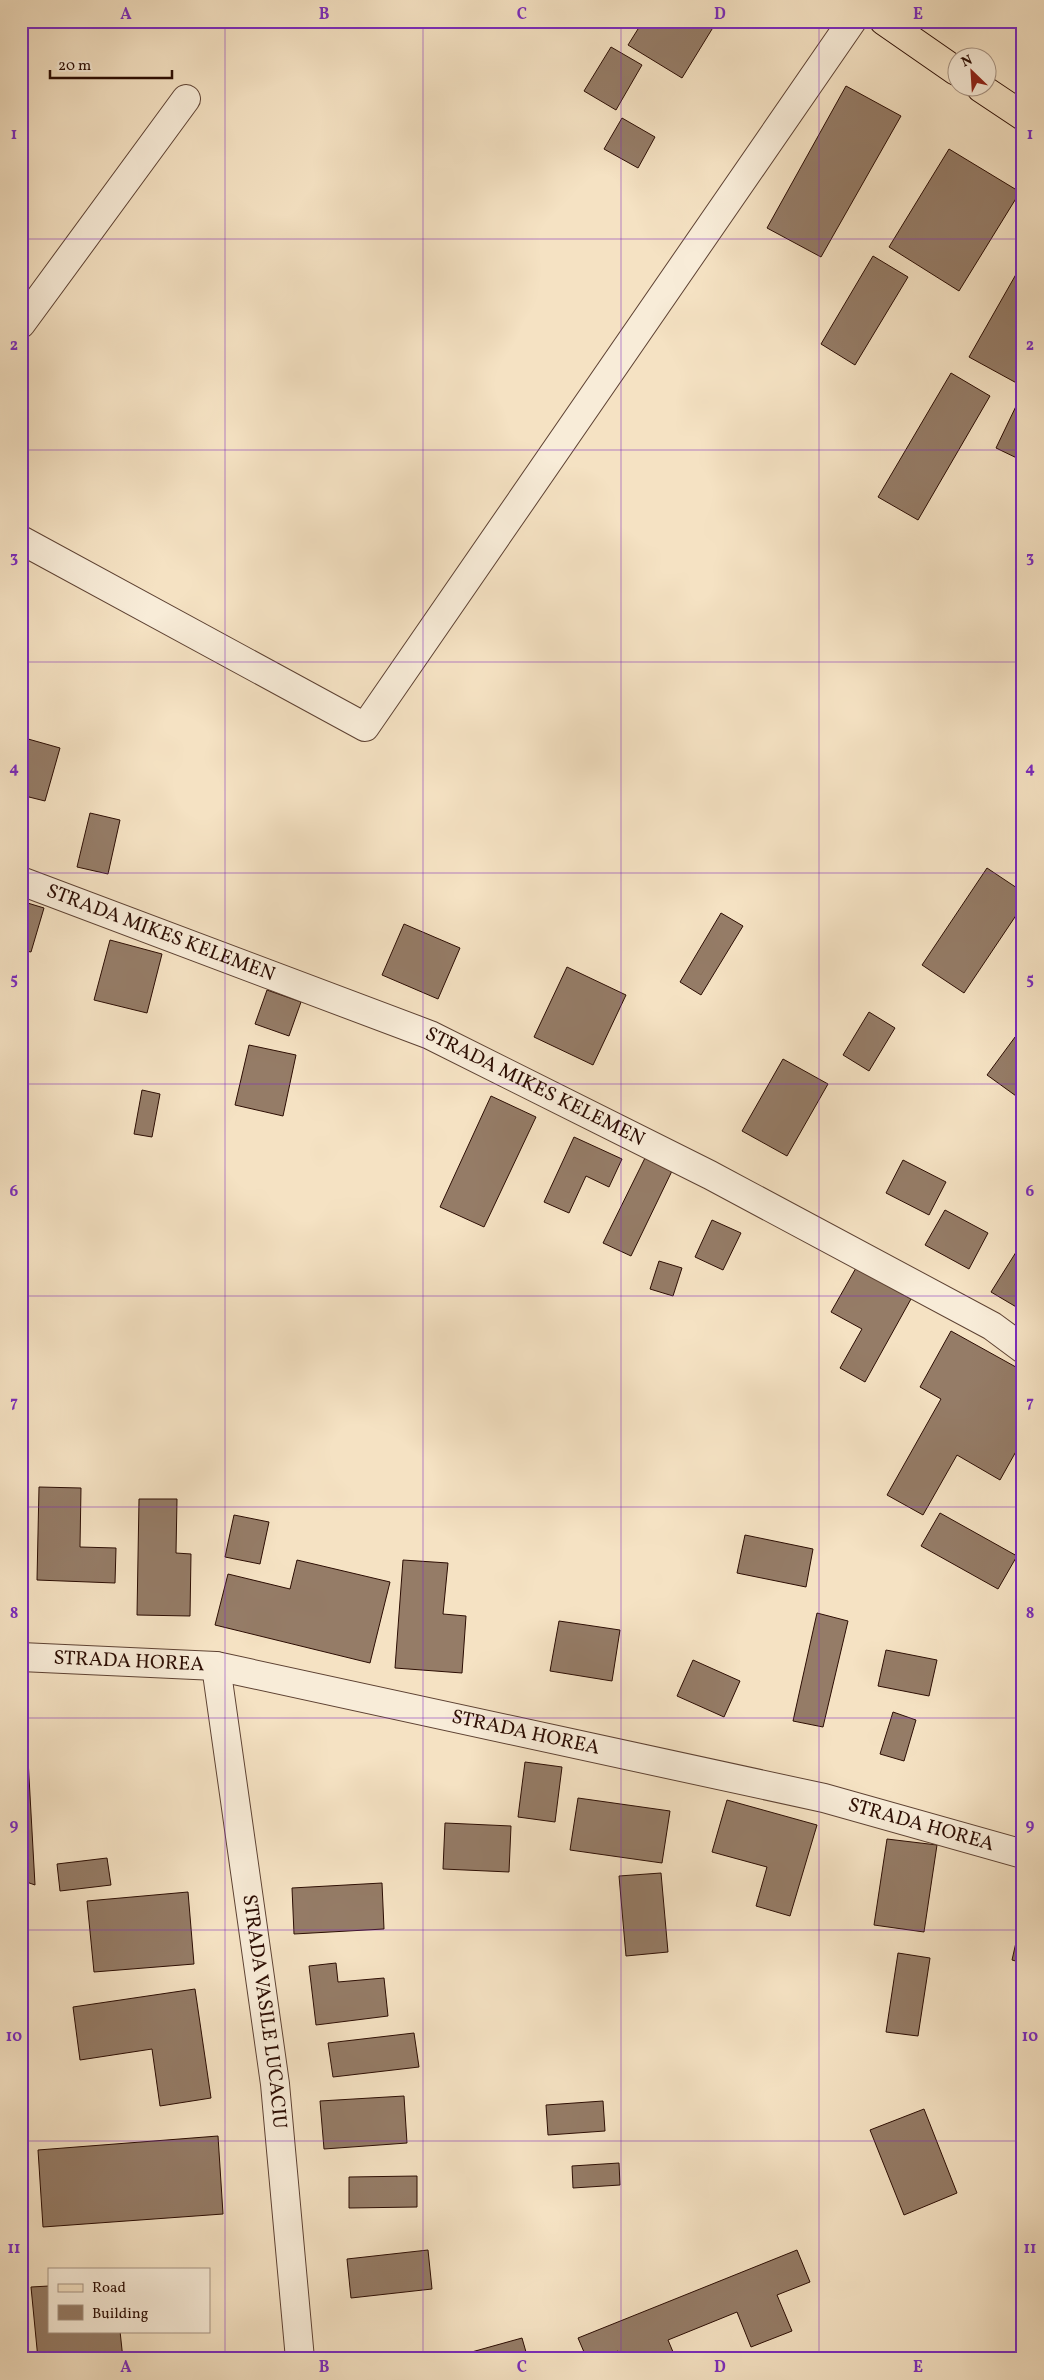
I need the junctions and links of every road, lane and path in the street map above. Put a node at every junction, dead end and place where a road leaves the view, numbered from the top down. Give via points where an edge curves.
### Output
1 (852, 21) edge
2 (884, 21) edge
3 (946, 64) edge
4 (996, 98) edge
5 (186, 99) dead end
6 (1023, 116) edge
7 (21, 324) edge
8 (21, 540) edge
9 (21, 881) edge
10 (1023, 1349) edge
11 (21, 1657) edge
12 (216, 1666) junction
13 (1023, 1854) edge
14 (300, 2359) edge

1 - 8 street via 365,727
2 - 3 main road
4 - 6 main road
5 - 7 street
9 - 10 street, STRADA MIKES KELEMEN via 430,1035 710,1175 992,1326
11 - 12 street, STRADA HOREA
12 - 13 street, STRADA HOREA via 824,1798
12 - 14 street, STRADA VASILE LUCACIU via 275,2084

